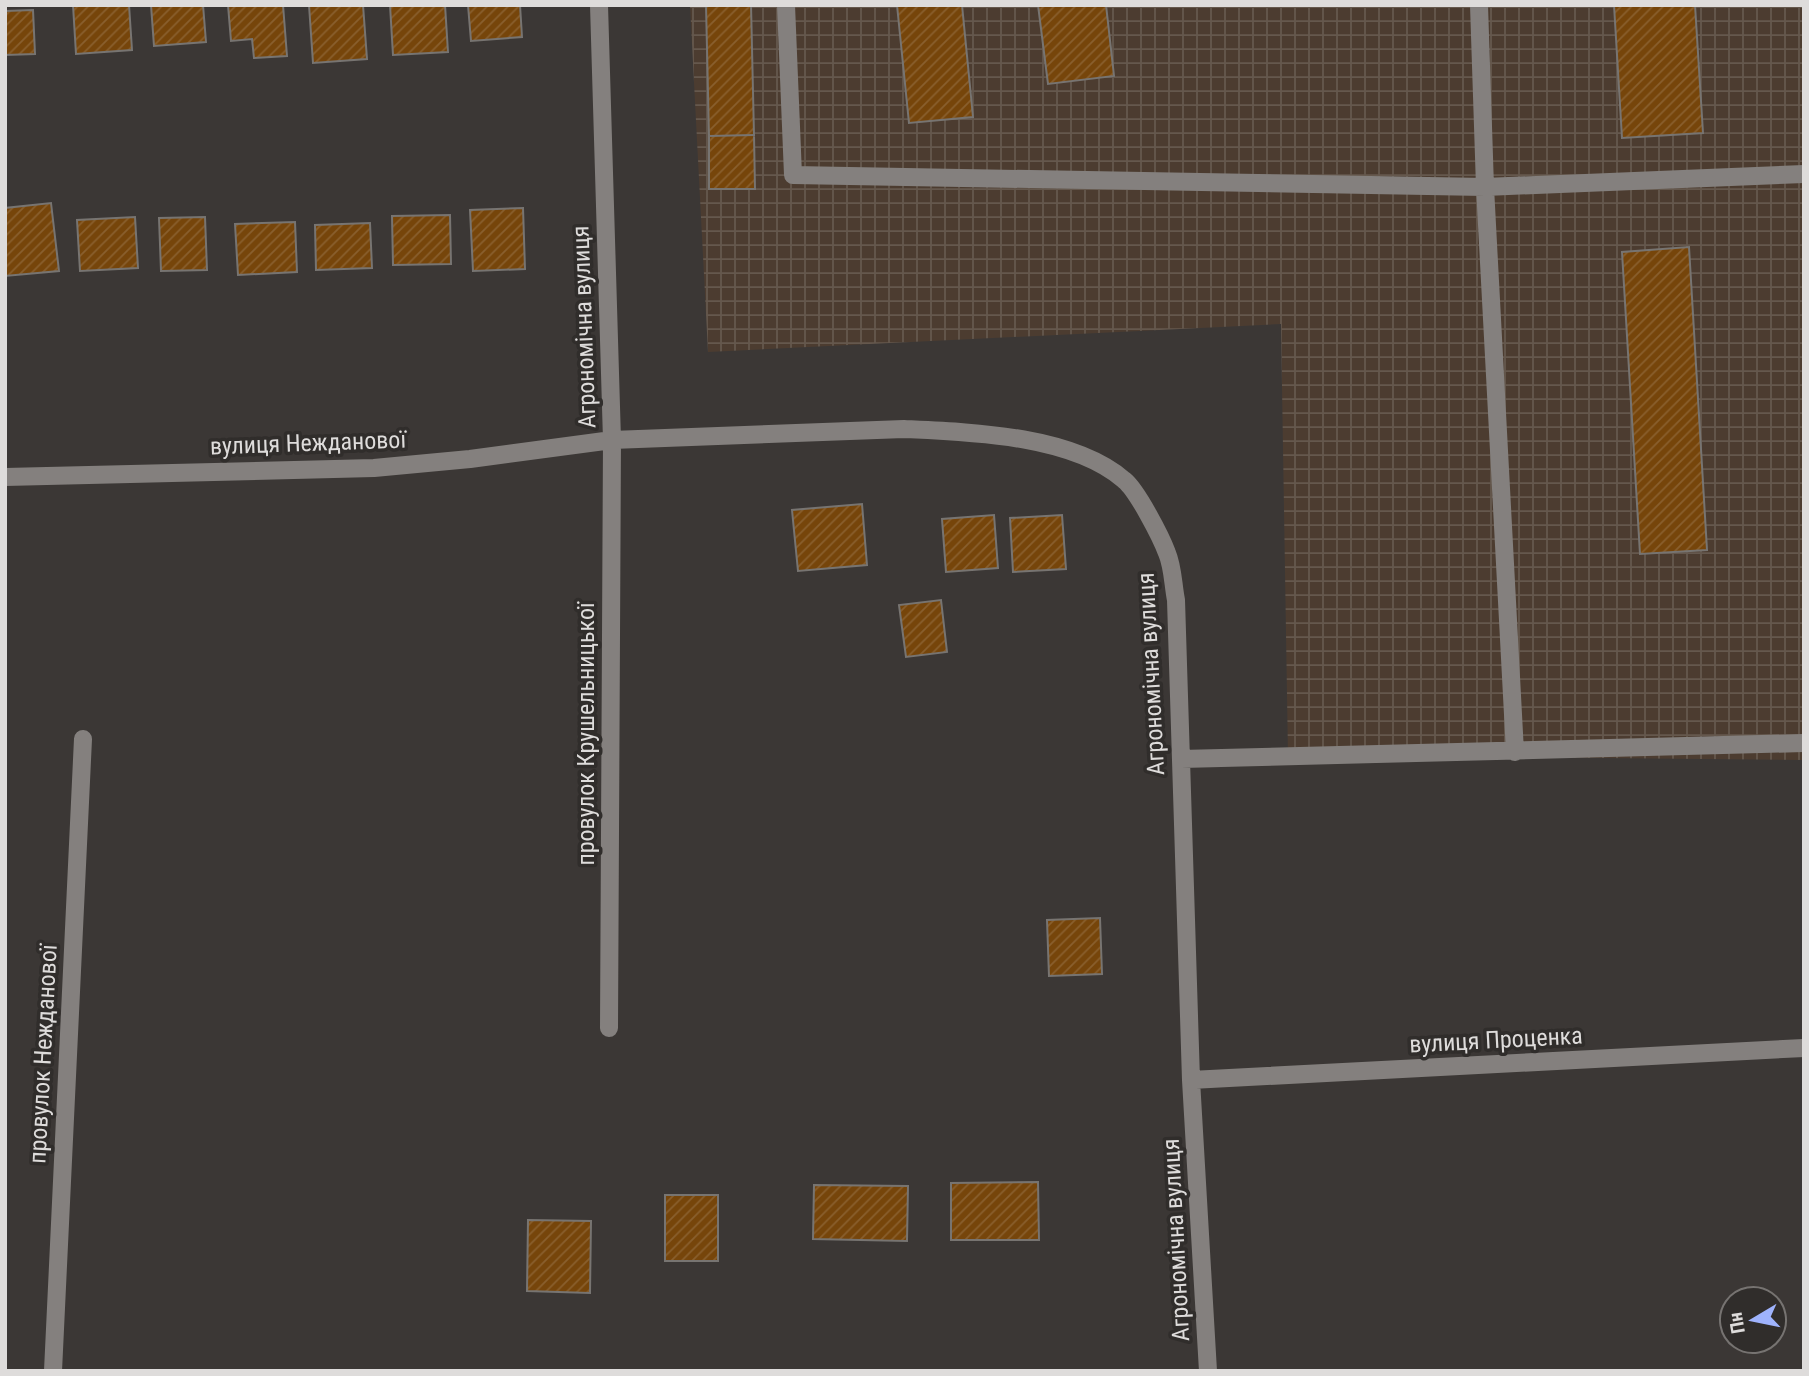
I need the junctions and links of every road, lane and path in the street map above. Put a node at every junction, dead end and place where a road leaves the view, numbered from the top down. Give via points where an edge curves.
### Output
1 (598, 5) edge
2 (786, 5) edge
3 (1479, 5) edge
4 (1804, 174) edge
5 (1485, 187) junction
6 (612, 440) junction
7 (5, 477) edge
8 (83, 739) dead end
9 (1804, 743) edge
10 (1515, 752) junction
11 (1181, 759) junction
12 (609, 1028) dead end
13 (1804, 1048) edge
14 (1191, 1080) junction
15 (52, 1371) edge
16 (1208, 1371) edge

1 - 6 street, Агрономічна вулиця
2 - 5 street via 793,175
3 - 5 street
4 - 5 street
5 - 10 street
6 - 7 street, вулиця Нежданової via 374,468
6 - 11 street, Агрономічна вулиця via 951,431 1050,444 1097,462 1126,481 1168,555 1176,600
6 - 12 street, провулок Крушельницької
8 - 15 street, провулок Нежданової
9 - 10 street
10 - 11 street
11 - 14 street, Агрономічна вулиця
13 - 14 street, вулиця Проценка
14 - 16 street, Агрономічна вулиця

